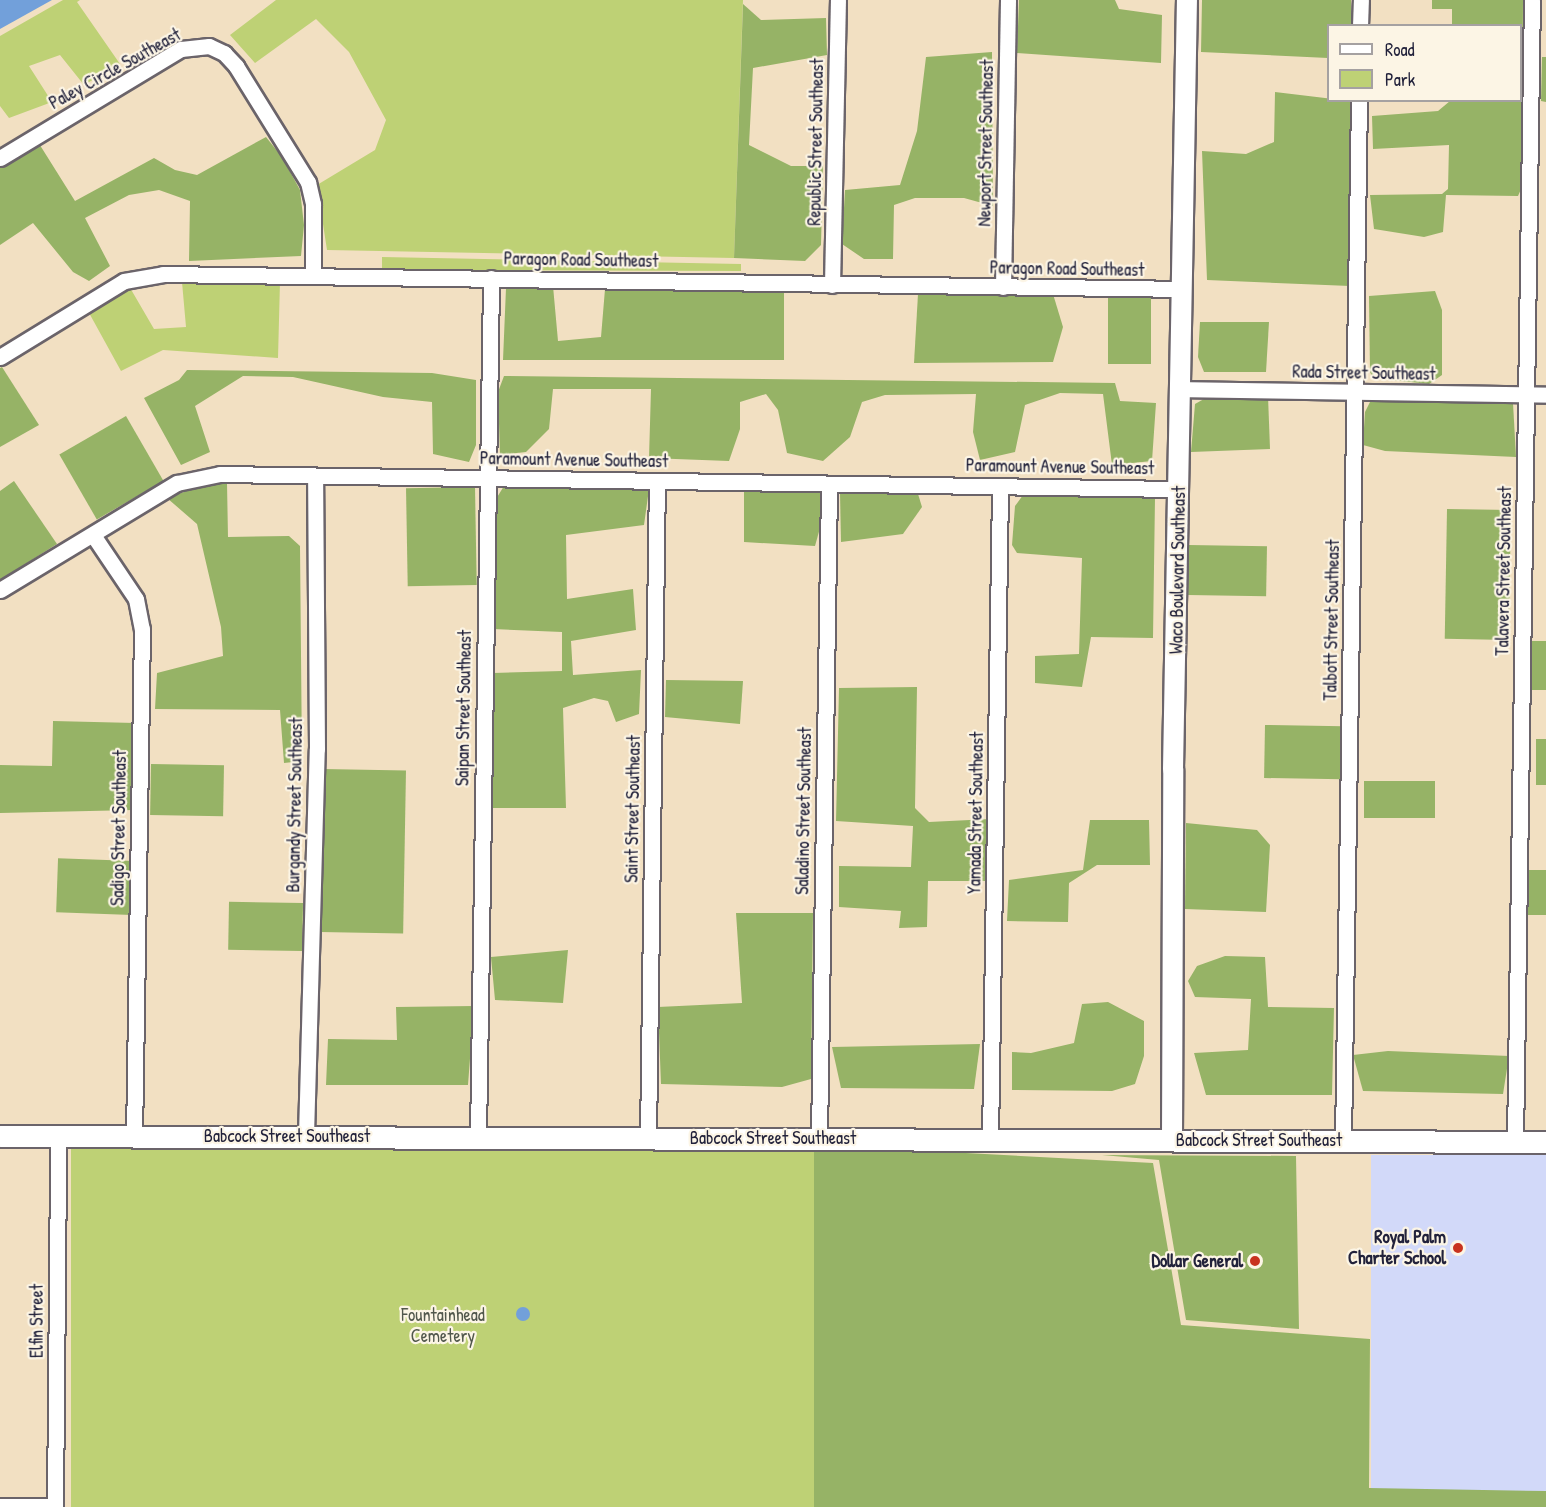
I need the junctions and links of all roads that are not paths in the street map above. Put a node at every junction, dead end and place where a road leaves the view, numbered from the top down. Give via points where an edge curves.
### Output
1 (838, 0) edge
2 (1008, 0) edge
3 (1187, 0) edge
4 (1361, 0) edge
5 (1532, 0) edge
6 (1360, 24) edge
7 (1359, 102) edge
8 (0, 158) edge
9 (313, 276) junction
10 (491, 278) junction
11 (832, 285) junction
12 (1003, 287) junction
13 (1183, 290) junction
14 (0, 357) edge
15 (1181, 389) junction
16 (1355, 392) junction
17 (1526, 394) junction
18 (1546, 395) edge
19 (315, 476) junction
20 (487, 479) junction
21 (657, 481) junction
22 (829, 484) junction
23 (1000, 486) junction
24 (1179, 489) junction
25 (93, 535) junction
26 (0, 590) edge
27 (306, 1135) junction
28 (0, 1136) edge
29 (58, 1136) junction
30 (134, 1136) junction
31 (478, 1138) junction
32 (648, 1138) junction
33 (819, 1138) junction
34 (990, 1140) junction
35 (1172, 1140) junction
36 (1343, 1140) junction
37 (1515, 1142) junction
38 (1546, 1142) edge
39 (0, 1506) edge
40 (55, 1507) edge

1 - 11 street, Republic Street Southeast
2 - 12 street, Newport Street Southeast
3 - 13 street, Waco Boulevard Southeast
4 - 6 street
5 - 17 street, Talavera Street Southeast
7 - 16 street, Talbott Street Southeast
8 - 9 street, Paley Circle Southeast via 181,49 209,46 224,53 236,66 308,182 313,204
9 - 10 street, Paragon Road Southeast
9 - 14 street, Paragon Road Southeast via 163,274 135,278
10 - 11 street, Paragon Road Southeast
10 - 20 street, Saipan Street Southeast
11 - 12 street, Paragon Road Southeast
12 - 13 street, Paragon Road Southeast
13 - 15 street, Waco Boulevard Southeast
15 - 16 street, Rada Street Southeast
15 - 24 street, Waco Boulevard Southeast
16 - 17 street, Rada Street Southeast
16 - 36 street, Talbott Street Southeast
17 - 18 street, Rada Street Southeast
17 - 37 street, Talavera Street Southeast
19 - 20 street, Paramount Avenue Southeast
19 - 25 street, Paramount Avenue Southeast via 193,477
19 - 27 street, Burgandy Street Southeast via 317,749
20 - 21 street, Paramount Avenue Southeast
20 - 31 street, Saipan Street Southeast
21 - 22 street, Paramount Avenue Southeast
21 - 32 street, Saint Street Southeast
22 - 23 street, Paramount Avenue Southeast
22 - 33 street, Saladino Street Southeast
23 - 24 street, Paramount Avenue Southeast
23 - 34 street, Yamada Street Southeast
24 - 35 street, Waco Boulevard Southeast
25 - 26 street, Paramount Avenue Southeast
25 - 30 street, Sadigo Street Southeast via 136,599 142,628
27 - 30 main road, Babcock Street Southeast
27 - 31 main road, Babcock Street Southeast
28 - 29 main road, Babcock Street Southeast
29 - 30 main road, Babcock Street Southeast
29 - 40 street, Elfin Street
31 - 32 main road, Babcock Street Southeast
32 - 33 main road, Babcock Street Southeast
33 - 34 main road, Babcock Street Southeast
34 - 35 main road, Babcock Street Southeast
35 - 36 main road, Babcock Street Southeast
36 - 37 main road, Babcock Street Southeast
37 - 38 main road, Babcock Street Southeast
39 - 40 street

